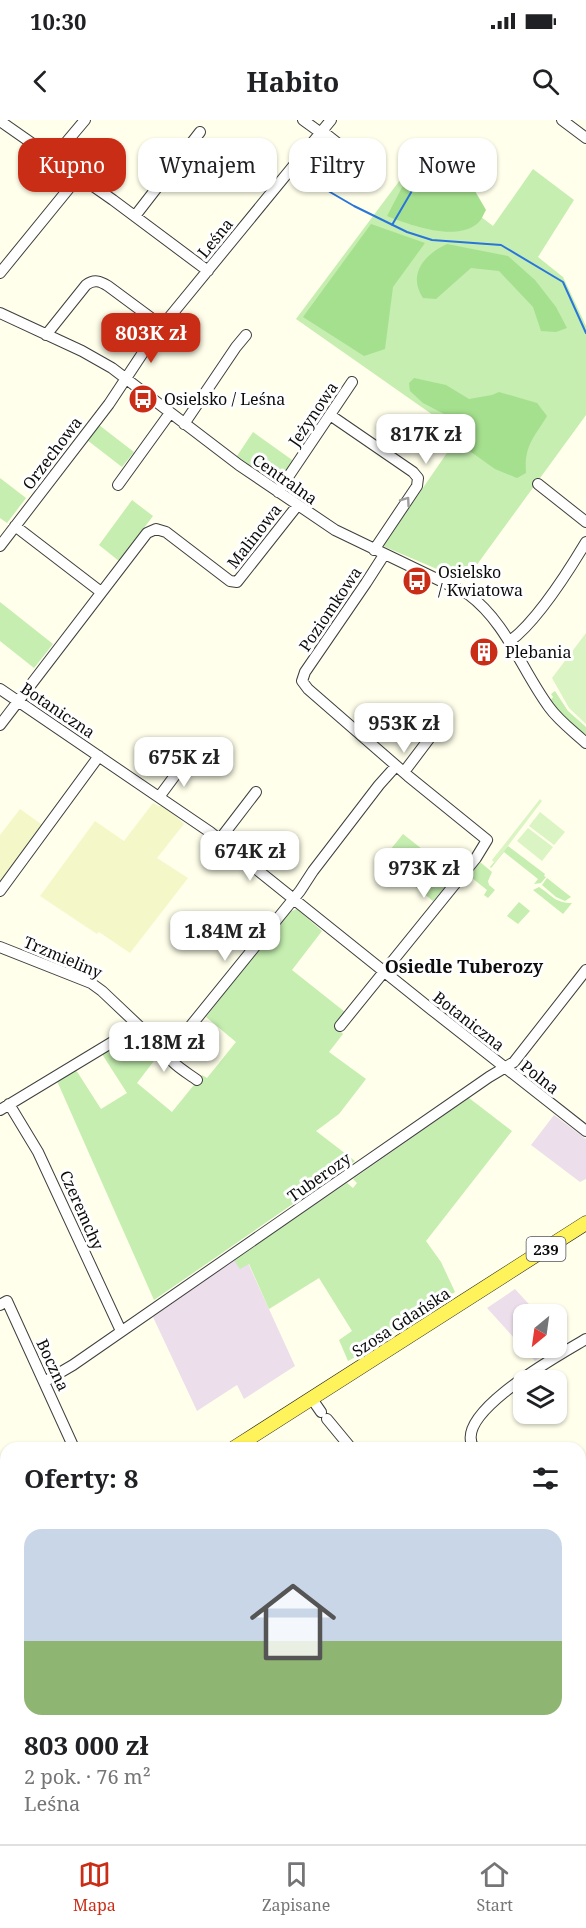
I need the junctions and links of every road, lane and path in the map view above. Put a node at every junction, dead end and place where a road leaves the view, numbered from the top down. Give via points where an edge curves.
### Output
1 (86, 120) edge
2 (303, 120) edge
3 (332, 120) edge
4 (562, 120) edge
5 (2, 126) edge
6 (200, 132) dead end
7 (322, 132) junction
8 (21, 138) edge
9 (70, 138) edge
10 (330, 138) edge
11 (586, 138) edge
12 (66, 192) edge
13 (101, 192) edge
14 (135, 216) junction
15 (208, 271) junction
16 (0, 273) edge
17 (0, 313) edge
18 (162, 326) junction
19 (46, 334) junction
20 (246, 335) dead end
21 (125, 377) junction
22 (352, 382) dead end
23 (170, 413) junction
24 (330, 415) junction
25 (184, 424) junction
26 (538, 484) dead end
27 (118, 485) dead end
28 (278, 492) junction
29 (297, 506) junction
30 (586, 522) edge
31 (15, 526) junction
32 (586, 542) edge
33 (0, 546) edge
34 (379, 552) junction
35 (101, 592) junction
36 (510, 640) junction
37 (0, 689) edge
38 (18, 701) junction
39 (447, 719) dead end
40 (0, 725) edge
41 (586, 742) edge
42 (99, 756) junction
43 (185, 762) dead end
44 (400, 769) junction
45 (256, 792) dead end
46 (159, 797) junction
47 (220, 839) junction
48 (0, 891) edge
49 (293, 898) junction
50 (0, 947) edge
51 (586, 970) edge
52 (384, 972) junction
53 (139, 1026) junction
54 (340, 1026) dead end
55 (169, 1045) junction
56 (505, 1068) junction
57 (196, 1080) dead end
58 (4, 1107) edge
59 (586, 1131) edge
60 (586, 1223) edge
61 (0, 1305) edge
62 (121, 1331) junction
63 (586, 1339) edge
64 (44, 1382) junction
65 (312, 1399) junction
66 (71, 1442) edge
67 (244, 1442) edge
68 (346, 1442) edge
69 (472, 1442) edge

1 - 9 street
2 - 7 street
3 - 7 street, Leśna
4 - 11 street
5 - 8 street
6 - 14 street
7 - 10 street
7 - 15 street, Leśna
12 - 16 street
13 - 14 street
14 - 15 street
15 - 18 street, Leśna
17 - 19 street, Centralna
18 - 19 street via 102,282 93,281
18 - 21 street, Leśna
19 - 21 street, Centralna via 104,362
20 - 25 street
21 - 23 street, Centralna
21 - 31 street, Orzechowa via 109,404
22 - 24 street, Jeżynowa
23 - 25 street, Centralna
23 - 27 street
24 - 28 street, Jeżynowa
34 -> 24 street via 418,478
25 - 28 street, Centralna
26 - 30 street
28 - 29 street, Centralna
29 - 34 street, Centralna via 345,537
29 - 35 street, Malinowa via 237,582 156,529 144,536
31 - 33 street, Orzechowa
31 - 35 street
32 - 36 street via 546,601
34 - 36 street, Centralna via 468,594
34 - 44 street, Poziomkowa via 366,584 302,681
35 - 38 street, Malinowa
36 - 41 street, Centralna via 547,705
37 - 38 street, Botaniczna
38 - 40 street, Malinowa
38 - 42 street, Botaniczna
39 - 44 street
42 - 46 street, Botaniczna
42 - 48 street
43 - 46 street
44 - 49 street via 379,785
44 - 52 street via 487,840
45 - 47 street
46 - 47 street, Botaniczna
47 - 49 street, Botaniczna
49 - 52 street, Botaniczna
49 - 55 street via 180,1040
50 - 53 street, Trzmieliny via 91,982
51 - 56 street, Tuberozy via 514,1062
52 - 54 street
52 - 56 street, Botaniczna
53 - 55 street, Trzmieliny via 158,1044
53 - 58 street
55 - 57 street, Trzmieliny via 166,1052 170,1059
56 - 59 street, Polna
56 - 62 street, Tuberozy
58 - 62 street, Czeremchy via 38,1152
60 - 65 main road, Szosa Gdańska / 239
61 - 64 street, Boczna via 7,1301
62 - 64 street, Tuberozy
63 - 69 street via 521,1378 478,1417 471,1430
64 - 66 street, Boczna
65 - 67 main road, Szosa Gdańska / 239
65 - 68 street

